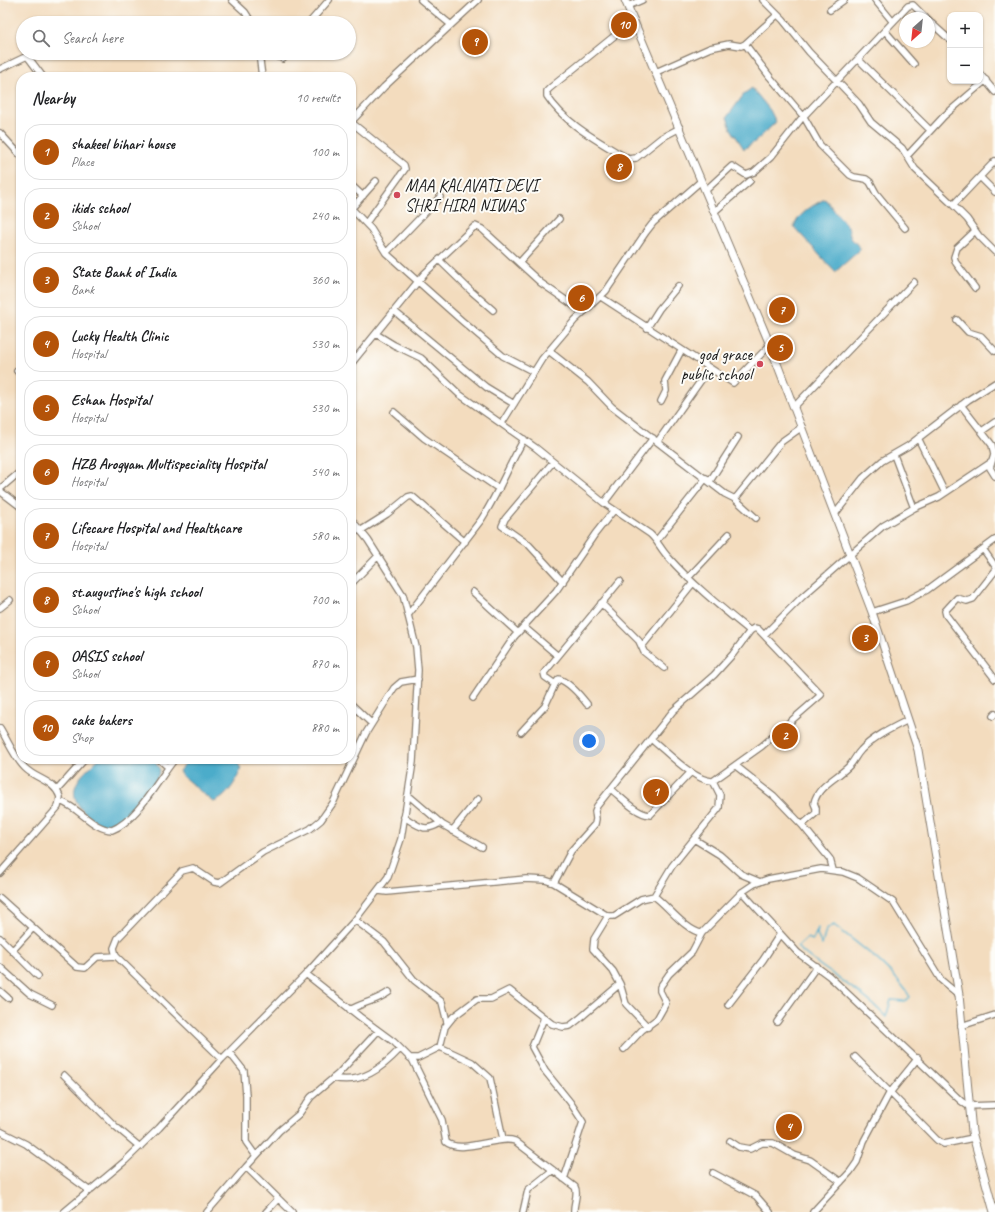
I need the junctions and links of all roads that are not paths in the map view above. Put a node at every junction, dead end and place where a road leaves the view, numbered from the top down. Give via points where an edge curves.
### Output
1 (232, 0) edge
2 (328, 0) edge
3 (421, 0) edge
4 (478, 0) edge
5 (642, 0) edge
6 (844, 0) edge
7 (875, 0) edge
8 (765, 1) edge
9 (626, 3) edge
10 (830, 10) dead end
11 (903, 12) edge
12 (920, 12) edge
13 (777, 15) junction
14 (248, 16) edge
15 (315, 16) edge
16 (899, 17) edge
17 (634, 20) junction
18 (894, 22) junction
19 (450, 24) junction
20 (935, 26) edge
21 (885, 31) junction
22 (947, 37) edge
23 (745, 44) junction
24 (19, 60) edge
25 (30, 60) edge
26 (260, 60) edge
27 (859, 60) junction
28 (914, 64) dead end
29 (0, 69) edge
30 (39, 72) edge
31 (261, 72) edge
32 (656, 72) junction
33 (983, 77) edge
34 (986, 80) junction
35 (838, 82) junction
36 (995, 92) edge
37 (804, 116) junction
38 (356, 117) edge
39 (356, 126) edge
40 (680, 128) junction
41 (930, 130) junction
42 (0, 132) edge
43 (16, 150) edge
44 (907, 156) junction
45 (995, 161) edge
46 (980, 177) junction
47 (750, 180) dead end
48 (376, 181) dead end
49 (701, 181) junction
50 (356, 190) edge
51 (705, 191) junction
52 (995, 192) edge
53 (363, 196) junction
54 (440, 197) dead end
55 (356, 203) edge
56 (953, 205) junction
57 (714, 212) junction
58 (356, 213) edge
59 (559, 219) dead end
60 (366, 223) junction
61 (905, 228) dead end
62 (975, 231) junction
63 (995, 252) edge
64 (386, 253) junction
65 (439, 260) junction
66 (518, 263) junction
67 (418, 281) junction
68 (914, 282) dead end
69 (678, 286) dead end
70 (975, 288) dead end
71 (601, 298) junction
72 (493, 310) dead end
73 (394, 311) junction
74 (583, 312) junction
75 (957, 320) dead end
76 (647, 328) junction
77 (376, 334) junction
78 (770, 345) junction
79 (550, 351) junction
80 (995, 351) edge
81 (681, 352) junction
82 (356, 358) edge
83 (709, 369) junction
84 (534, 372) junction
85 (995, 383) edge
86 (661, 401) dead end
87 (514, 404) junction
88 (961, 405) junction
89 (794, 407) junction
90 (394, 412) dead end
91 (995, 422) edge
92 (502, 423) junction
93 (802, 427) junction
94 (982, 431) junction
95 (738, 437) dead end
96 (653, 438) junction
97 (918, 438) junction
98 (524, 439) junction
99 (658, 442) junction
100 (894, 455) junction
101 (553, 462) junction
102 (992, 465) edge
103 (16, 476) edge
104 (995, 476) edge
105 (708, 480) junction
106 (498, 489) junction
107 (0, 490) edge
108 (945, 493) junction
109 (735, 499) junction
110 (604, 502) junction
111 (16, 503) edge
112 (914, 508) junction
113 (614, 510) junction
114 (835, 514) junction
115 (756, 518) dead end
116 (356, 525) edge
117 (360, 530) junction
118 (729, 534) dead end
119 (657, 540) junction
120 (995, 540) edge
121 (465, 542) junction
122 (982, 549) junction
123 (850, 554) junction
124 (378, 556) junction
125 (995, 566) edge
126 (995, 571) edge
127 (688, 578) junction
128 (356, 579) edge
129 (620, 581) dead end
130 (562, 582) junction
131 (694, 583) junction
132 (472, 592) dead end
133 (10, 600) dead end
134 (601, 603) junction
135 (0, 608) edge
136 (872, 612) junction
137 (408, 616) junction
138 (524, 627) junction
139 (750, 631) junction
140 (518, 633) junction
141 (764, 635) junction
142 (643, 646) junction
143 (558, 656) junction
144 (664, 668) dead end
145 (418, 679) junction
146 (995, 679) edge
147 (555, 684) junction
148 (473, 698) dead end
149 (587, 704) dead end
150 (356, 709) edge
151 (908, 720) junction
152 (372, 723) junction
153 (0, 728) edge
154 (521, 732) dead end
155 (651, 739) junction
156 (16, 757) edge
157 (356, 757) edge
158 (21, 764) edge
159 (80, 764) edge
160 (165, 764) edge
161 (171, 764) edge
162 (353, 764) edge
163 (736, 766) junction
164 (168, 767) junction
165 (691, 772) junction
166 (713, 781) junction
167 (58, 789) junction
168 (611, 789) junction
169 (408, 795) junction
170 (478, 799) dead end
171 (60, 801) junction
172 (404, 817) junction
173 (440, 823) junction
174 (802, 825) junction
175 (452, 831) junction
176 (694, 839) junction
177 (482, 847) dead end
178 (833, 870) junction
179 (0, 873) edge
180 (760, 882) junction
181 (554, 883) junction
182 (379, 891) junction
183 (742, 892) junction
184 (654, 896) junction
185 (0, 898) edge
186 (608, 916) junction
187 (355, 920) junction
188 (32, 929) junction
189 (702, 933) junction
190 (780, 934) junction
191 (0, 938) edge
192 (12, 951) junction
193 (116, 956) junction
194 (817, 966) junction
195 (0, 967) edge
196 (306, 974) junction
197 (38, 976) dead end
198 (620, 984) junction
199 (0, 991) edge
200 (389, 992) dead end
201 (959, 995) junction
202 (8, 998) dead end
203 (52, 1005) dead end
204 (728, 1005) dead end
205 (350, 1010) junction
206 (995, 1015) edge
207 (544, 1018) junction
208 (447, 1022) junction
209 (777, 1022) dead end
210 (961, 1026) junction
211 (648, 1027) junction
212 (378, 1031) junction
213 (440, 1047) junction
214 (400, 1049) junction
215 (624, 1049) dead end
216 (228, 1052) junction
217 (855, 1057) dead end
218 (918, 1058) junction
219 (222, 1059) junction
220 (412, 1059) junction
221 (64, 1075) dead end
222 (333, 1078) junction
223 (890, 1092) junction
224 (995, 1105) edge
225 (968, 1106) junction
226 (0, 1131) edge
227 (973, 1138) junction
228 (503, 1139) junction
229 (730, 1141) dead end
230 (140, 1146) junction
231 (256, 1156) junction
232 (246, 1167) junction
233 (553, 1170) junction
234 (713, 1173) dead end
235 (564, 1179) junction
236 (840, 1182) junction
237 (90, 1191) junction
238 (278, 1199) junction
239 (993, 1202) edge
240 (66, 1211) edge
241 (207, 1212) edge
242 (266, 1212) edge
243 (292, 1212) edge
244 (523, 1212) edge
245 (574, 1212) edge
246 (770, 1212) edge
247 (813, 1212) edge
248 (994, 1212) edge

1 - 14 street
2 - 15 street
3 - 19 street
4 - 19 street
5 - 9 street
6 - 10 street
7 - 18 street
8 - 13 street
9 - 17 main road
11 - 12 street via 911,4
13 - 23 street
13 - 35 street
16 - 18 street
17 - 32 main road
17 - 40 street via 550,88 547,96 559,111 584,132 628,159 636,158 661,138
18 - 21 street
19 - 38 street
20 - 22 street
21 - 27 street
21 - 28 street
23 - 32 street via 710,48
23 - 37 street
24 - 29 street
25 - 30 street
26 - 31 street
27 - 35 street
27 - 41 street
32 - 40 main road
33 - 34 street
34 - 36 street
34 - 41 street
35 - 37 street
35 - 44 street via 859,104 871,122 902,148
37 - 51 street via 771,157 754,172 746,175 732,166
37 - 61 street via 820,145 850,175 870,182
39 - 60 street via 406,169
40 - 49 main road
41 - 44 street
42 - 43 street
44 - 56 street via 915,169
45 - 46 street
46 - 52 street
46 - 56 street
47 - 57 street
48 - 53 street
49 - 51 main road
49 - 71 street via 653,223
50 - 53 street
51 - 57 main road
53 - 55 street
54 - 64 street
56 - 62 street
57 - 78 main road
58 - 60 street
59 - 66 street
60 - 64 street
62 - 63 street
62 - 70 street via 958,248 954,257
64 - 67 street
65 - 66 street via 476,226
65 - 67 street
65 - 72 street
66 - 74 street via 541,283
67 - 73 street
67 - 84 street via 496,351
68 - 89 street
69 - 76 street
71 - 74 street
71 - 76 street
73 - 77 street
73 - 87 street via 486,387
74 - 79 street
75 - 80 street via 968,332 981,336
76 - 81 street
77 - 82 street
77 - 92 street via 421,358 449,386
78 - 83 street via 732,383
78 - 89 main road
79 - 84 street
79 - 96 street via 588,382 612,407
81 - 83 street
81 - 86 street via 665,381 666,391
83 - 99 street
84 - 87 street
85 - 88 street
87 - 92 street
88 - 94 street
88 - 97 street
89 - 93 main road
90 - 106 street via 424,438
91 - 94 street
92 - 98 street
93 - 109 street via 781,442
93 - 114 main road
94 - 102 street via 994,451
95 - 105 street
96 - 99 street
96 - 110 street
97 - 100 street
97 - 108 street
98 - 101 street
98 - 106 street
99 - 105 street
100 - 112 street
100 - 114 street via 882,461 863,478
101 - 110 street
101 - 130 street via 505,519 502,526 529,545
102 - 104 street
102 - 108 street
103 - 107 street
105 - 109 street
105 - 119 street
106 - 121 street via 491,505
107 - 111 street
108 - 112 street
109 - 115 street
110 - 113 street
112 - 123 street via 889,522
113 - 119 street
113 - 130 street
114 - 123 main road
116 - 117 street
117 - 121 street via 412,496
117 - 124 street
118 - 127 street
119 - 127 street via 668,558
120 - 122 street
121 - 137 street
122 - 125 street
122 - 136 street via 919,595
123 - 136 main road
123 - 141 street
124 - 128 street
124 - 137 street via 402,595
126 - 146 street via 973,599 967,601 957,598 945,611
127 - 131 street
129 - 134 street
130 - 138 street
131 - 139 street
131 - 142 street
132 - 140 street
133 - 135 street
134 - 142 street
134 - 143 street
136 - 151 main road
137 - 145 street via 416,647
138 - 140 street
138 - 143 street
139 - 141 street via 756,628
139 - 155 street via 724,664 673,711
140 - 148 street
141 - 163 street via 821,695
142 - 144 street via 644,652
143 - 147 street via 544,675
145 - 152 street via 397,685
145 - 169 street via 413,762
147 - 149 street via 559,679 563,680
147 - 154 street via 545,706
150 - 152 street
151 - 174 street via 862,749 850,766 824,786 814,800 816,813
151 - 201 main road via 924,772
152 - 157 street
153 - 156 street
155 - 165 street
155 - 168 street
158 - 167 street
159 - 167 street
160 - 164 street
161 - 164 street
162 - 193 street via 334,803 310,829 263,852 220,883 214,882 193,868 182,871 118,938 114,948
163 - 166 street
163 - 174 street via 774,796
164 - 171 street via 154,791 124,822 112,830 101,828 76,808
165 - 166 street via 707,781
165 - 168 street via 650,815
166 - 176 street via 720,795 719,808
167 - 171 street
168 - 181 street via 595,811 595,824 571,851
169 - 172 street
169 - 173 street
170 - 175 street
171 - 179 street via 52,814
172 - 173 street via 422,828 428,829
172 - 182 street via 396,856
173 - 175 street
174 - 178 street via 830,859
175 - 177 street
176 - 180 street via 720,855 741,874
176 - 184 street via 672,866
178 - 180 street via 821,869
178 - 201 street via 858,878 893,902 941,980
180 - 183 street
181 - 182 street via 526,879
181 - 186 street
182 - 187 street
183 - 189 street
183 - 190 street
184 - 186 street via 641,899 614,916
184 - 189 street via 690,928
185 - 188 street
186 - 198 street via 592,945
187 - 196 street
187 - 208 street via 384,942 414,980 442,1002
188 - 192 street
188 - 193 street via 80,968 87,967 97,957
189 - 211 street via 692,952 669,974 660,987 666,1006
190 - 194 street via 798,953
190 - 204 street
191 - 192 street
192 - 197 street
193 - 219 street
194 - 209 street
194 - 218 street
195 - 203 street via 30,994
196 - 205 street
196 - 216 street
198 - 207 street via 570,1026 559,1027
198 - 211 street via 626,1004
199 - 202 street
200 - 205 street via 381,998 367,1001
201 - 210 main road
205 - 212 street
206 - 210 street
207 - 208 street via 514,993 506,990 491,999 477,999
207 - 235 street via 532,1047 545,1071 583,1122
208 - 213 street
210 - 225 main road
211 - 215 street
212 - 214 street
212 - 222 street
213 - 220 street
213 - 228 street via 472,1062 490,1078
214 - 220 street
214 - 222 street via 383,1066 366,1075 350,1080
216 - 219 street
216 - 231 street via 244,1071 246,1142
217 - 223 street
218 - 223 street
218 - 225 street via 952,1094
219 - 230 street
220 - 228 street via 442,1120 446,1142 452,1146
221 - 230 street via 115,1126
222 - 231 street via 311,1097 299,1114
223 - 227 street via 941,1143 950,1144
223 - 236 street via 864,1141 857,1162
224 - 225 street
225 - 227 main road
226 - 237 street via 26,1144
227 - 239 main road
228 - 233 street via 516,1141
229 - 236 street via 739,1147 750,1149 762,1142 773,1143 794,1155 810,1160
230 - 237 street
231 - 232 street
232 - 238 street
232 - 241 street
233 - 235 street
233 - 244 street via 528,1190
234 - 246 street via 756,1196
235 - 245 street via 577,1191
236 - 247 street
237 - 240 street
238 - 242 street
238 - 243 street
239 - 248 main road

